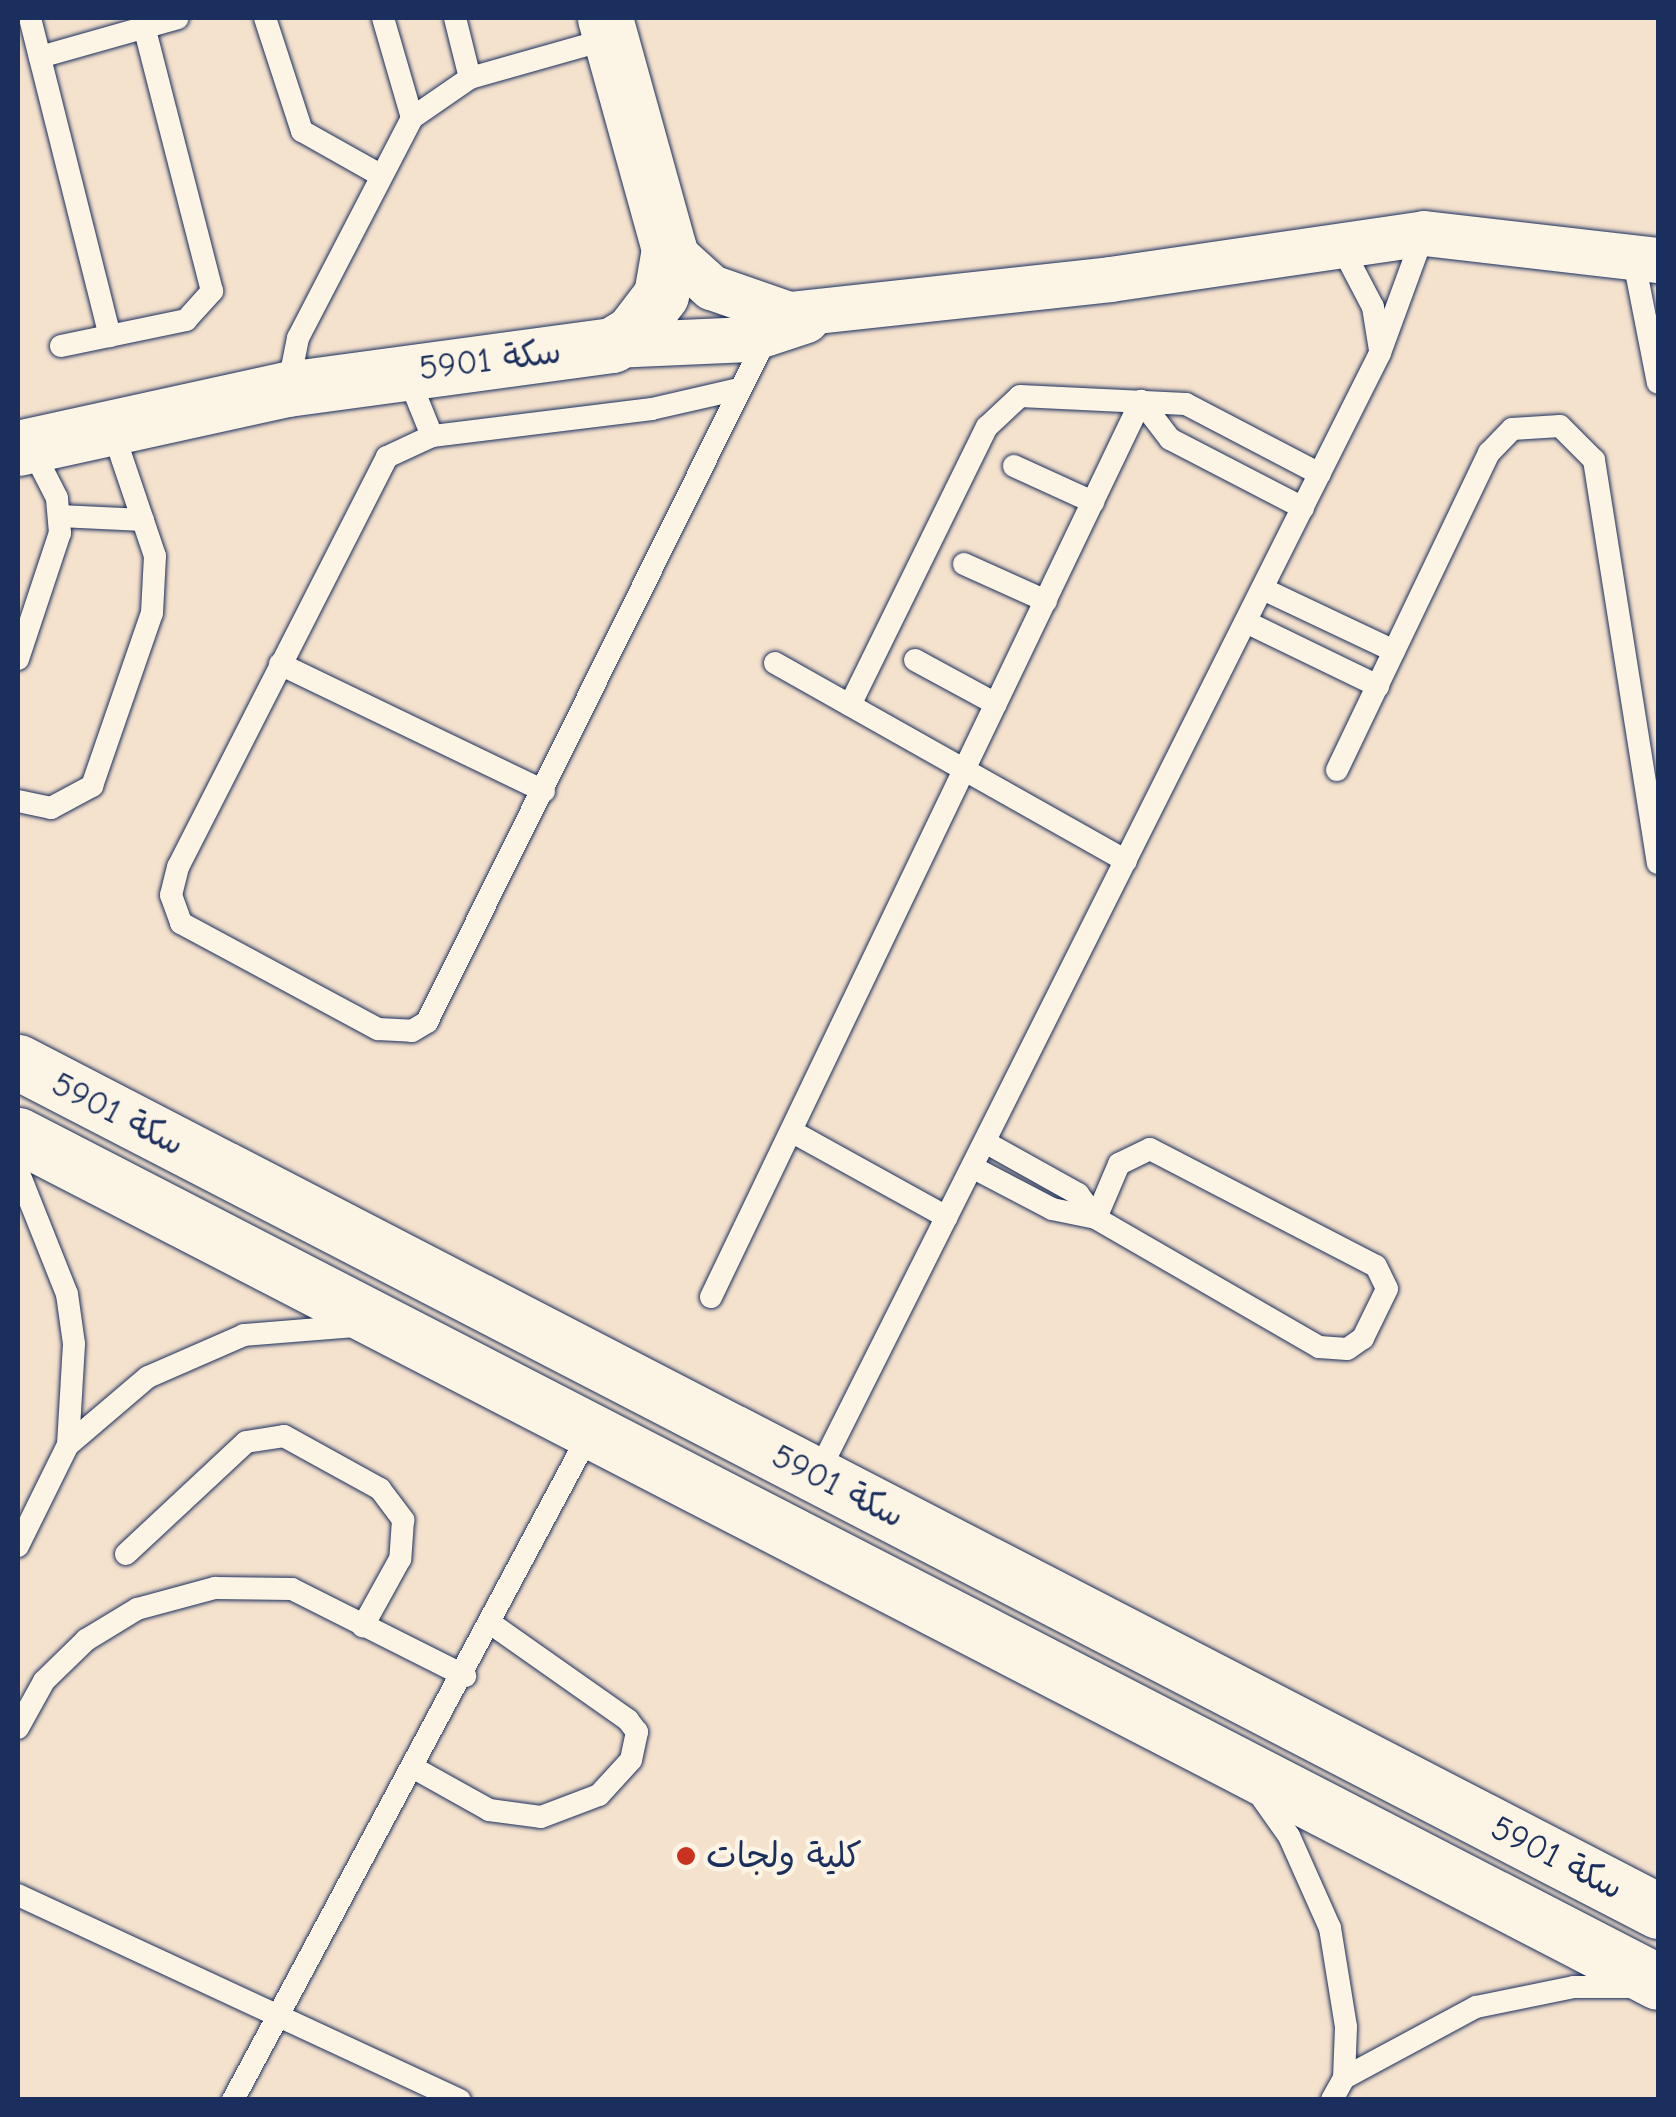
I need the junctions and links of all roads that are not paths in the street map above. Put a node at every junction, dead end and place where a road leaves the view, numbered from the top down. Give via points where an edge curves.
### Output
1 (30, 18) edge
2 (178, 18) edge
3 (264, 18) edge
4 (383, 18) edge
5 (455, 18) edge
6 (144, 22) edge
7 (608, 28) edge
8 (40, 57) junction
9 (470, 78) junction
10 (412, 118) junction
11 (380, 175) junction
12 (1424, 233) junction
13 (1340, 244) junction
14 (670, 249) junction
15 (1646, 258) edge
16 (816, 314) junction
17 (110, 336) junction
18 (766, 336) junction
19 (612, 345) junction
20 (61, 346) dead end
21 (1380, 353) junction
22 (406, 370) junction
23 (1658, 382) edge
24 (288, 389) junction
25 (739, 389) junction
26 (1141, 401) junction
27 (110, 426) junction
28 (432, 436) junction
29 (24, 447) edge
30 (1014, 466) dead end
31 (1320, 474) junction
32 (1093, 502) junction
33 (1303, 508) junction
34 (60, 516) junction
35 (144, 520) junction
36 (964, 564) dead end
37 (1263, 589) junction
38 (1046, 601) junction
39 (1246, 622) junction
40 (1394, 652) junction
41 (18, 659) edge
42 (915, 660) dead end
43 (774, 663) dead end
44 (280, 664) junction
45 (1378, 686) junction
46 (996, 704) junction
47 (850, 705) junction
48 (1337, 770) dead end
49 (964, 771) junction
50 (544, 791) junction
51 (18, 800) edge
52 (1126, 861) junction
53 (1658, 863) edge
54 (18, 1062) edge
55 (791, 1132) junction
56 (18, 1136) edge
57 (985, 1142) junction
58 (972, 1167) junction
59 (18, 1170) edge
60 (948, 1216) junction
61 (1096, 1218) junction
62 (711, 1297) dead end
63 (400, 1332) junction
64 (591, 1431) junction
65 (68, 1445) junction
66 (816, 1476) junction
67 (18, 1546) edge
68 (126, 1554) dead end
69 (364, 1626) junction
70 (493, 1626) junction
71 (465, 1676) junction
72 (18, 1728) edge
73 (1226, 1757) junction
74 (414, 1768) junction
75 (18, 1894) edge
76 (1658, 1910) edge
77 (1658, 1986) edge
78 (274, 2018) junction
79 (1344, 2078) junction
80 (233, 2100) edge
81 (460, 2100) edge
82 (1332, 2100) edge

1 - 8 lane
2 - 6 lane
3 - 11 lane via 302,131
4 - 10 lane
5 - 9 lane
6 - 8 lane
6 - 17 lane via 212,292 186,320
7 - 9 lane
7 - 14 street, سكة 5901
8 - 17 lane
9 - 10 lane
10 - 11 lane
11 - 24 lane via 298,338
12 - 13 street
12 - 15 street
12 - 21 lane
13 - 16 street
13 - 21 lane via 1373,308
14 - 16 street via 735,300
14 - 19 street, سكة 5901 via 661,295
15 - 23 lane
16 - 18 street
17 - 20 lane
18 - 19 street
18 - 25 lane
19 - 22 street, سكة 5901
21 - 31 lane
22 - 24 street, سكة 5901
22 - 28 lane
24 - 27 street, سكة 5901
25 - 28 lane via 652,409
25 - 50 lane
26 - 31 lane via 1186,404
26 - 32 lane
26 - 33 lane via 1170,438
26 - 47 lane via 1035,392 996,414
27 - 29 street, سكة 5901
27 - 35 lane
28 - 44 lane via 400,446 376,470
29 - 34 lane
30 - 32 lane
31 - 33 lane
32 - 38 lane
33 - 37 lane
34 - 35 lane
34 - 41 lane
35 - 51 lane via 156,594 100,772 66,805
36 - 38 lane
37 - 39 lane
37 - 40 lane
38 - 46 lane
39 - 45 lane
39 - 52 lane
40 - 45 lane
40 - 53 lane via 1499,440 1527,424 1575,434 1598,477
42 - 46 lane
43 - 47 lane
44 - 50 lane
44 - 50 lane via 178,868 174,910 192,932 378,1029 412,1030 438,1009
45 - 48 lane
46 - 49 lane
47 - 49 lane
49 - 52 lane
49 - 55 lane
52 - 57 lane
54 - 66 street, سكة 5901
55 - 60 lane
55 - 62 lane
56 - 63 street, سكة 5901
57 - 58 lane
57 - 61 lane via 1078,1194
58 - 60 lane
58 - 61 lane via 1052,1210
59 - 65 lane via 67,1294 74,1361
60 - 66 lane
61 - 61 lane via 1319,1347 1356,1344 1386,1297 1376,1266 1150,1148 1119,1164
63 - 64 street, سكة 5901
63 - 65 lane via 296,1326 194,1352 134,1387
64 - 70 lane
64 - 73 street, سكة 5901
65 - 67 lane
66 - 76 street, سكة 5901
68 - 69 lane via 246,1442 284,1436 380,1488 403,1520 400,1559
69 - 71 lane
69 - 72 lane via 292,1589 215,1588 164,1598 64,1659
70 - 71 lane
70 - 74 lane via 628,1720 637,1732 631,1760 599,1795 541,1817 488,1810
71 - 74 lane
73 - 77 street, سكة 5901
73 - 79 lane via 1289,1836 1324,1912 1341,1977
74 - 78 lane
75 - 78 lane
77 - 79 lane via 1574,1986 1476,2007
78 - 80 lane
78 - 81 lane
79 - 82 lane

